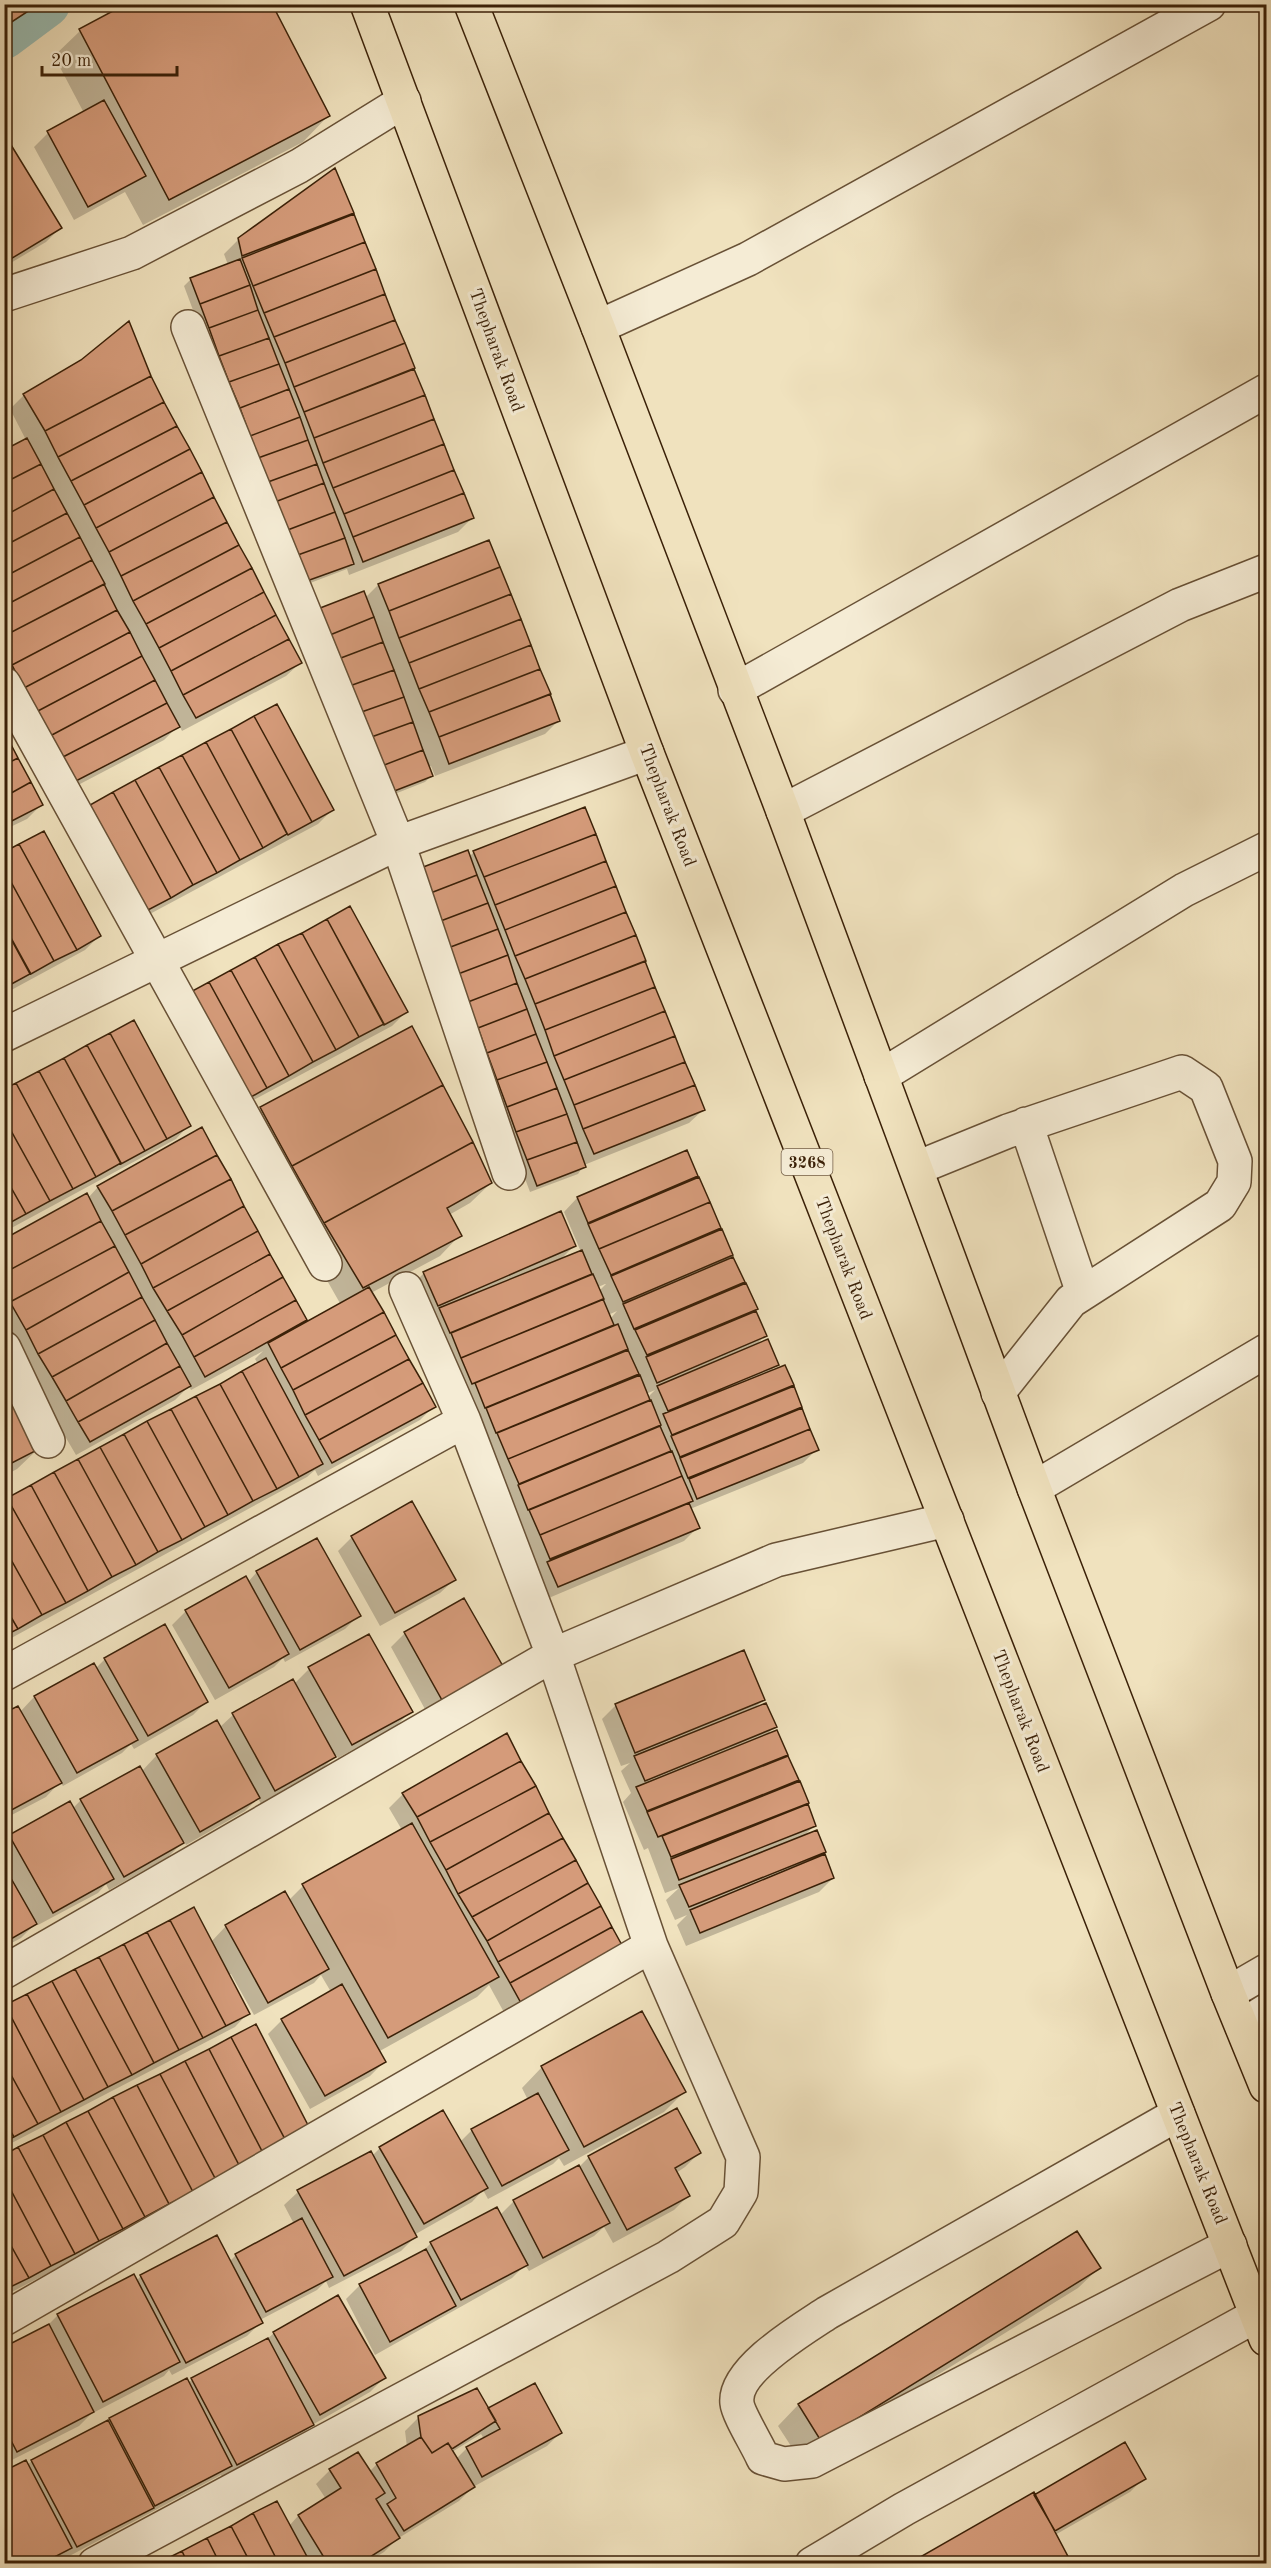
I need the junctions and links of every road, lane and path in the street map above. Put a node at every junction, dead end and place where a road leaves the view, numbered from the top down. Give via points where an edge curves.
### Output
1 (367, 4) edge
2 (471, 4) edge
3 (1209, 4) edge
4 (404, 101) junction
5 (4, 295) edge
6 (188, 327) dead end
7 (598, 327) junction
8 (1266, 391) edge
9 (1266, 571) edge
10 (4, 684) edge
11 (735, 690) junction
12 (647, 753) junction
13 (783, 811) junction
14 (398, 843) junction
15 (1266, 849) edge
16 (157, 960) junction
17 (4, 1035) edge
18 (881, 1076) junction
19 (1026, 1124) junction
20 (917, 1168) junction
21 (509, 1173) dead end
22 (325, 1264) dead end
23 (406, 1289) dead end
24 (1083, 1293) junction
25 (4, 1348) edge
26 (1266, 1352) edge
27 (998, 1393) junction
28 (464, 1421) junction
29 (48, 1441) dead end
30 (1034, 1488) junction
31 (947, 1520) junction
32 (553, 1654) junction
33 (4, 1674) edge
34 (651, 1946) junction
35 (1266, 1971) edge
36 (4, 1972) edge
37 (1228, 1993) junction
38 (1254, 2018) edge
39 (1266, 2086) edge
40 (1178, 2114) junction
41 (1230, 2245) junction
42 (4, 2319) edge
43 (1262, 2327) edge
44 (95, 2564) edge
45 (812, 2564) edge

1 - 4 main road, Thepharak Road / 3268
2 - 7 main road
3 - 7 street via 748,260
4 - 5 street via 299,166 132,253
4 - 12 main road, Thepharak Road / 3268
6 - 14 street
7 - 11 main road
8 - 11 street
9 - 13 street via 1180,605
10 - 16 street
11 - 13 main road
12 - 14 street
12 - 31 main road, Thepharak Road / 3268
13 - 18 main road
14 - 16 street
14 - 21 street
15 - 18 street via 1184,890
16 - 17 street
16 - 22 street
18 - 20 main road
19 - 20 street
19 - 24 street
19 - 24 street via 1182,1072 1206,1088 1235,1161 1234,1182 1220,1205
20 - 27 main road
23 - 28 street
24 - 27 street via 1071,1301
25 - 29 street
26 - 30 street
27 - 30 main road
28 - 32 street
28 - 33 street
30 - 37 main road
31 - 32 street via 776,1560
31 - 40 main road, Thepharak Road / 3268
32 - 34 street
32 - 36 street
34 - 42 street
34 - 44 street via 743,2157 741,2192 723,2222 668,2257
35 - 37 street
37 - 38 main road
38 - 39 main road
40 - 41 main road, Thepharak Road / 3268
40 - 41 street via 827,2313 776,2348 742,2381 737,2403 763,2458 784,2464 812,2461
41 - 43 main road, Thepharak Road / 3268
43 - 45 street via 904,2509

